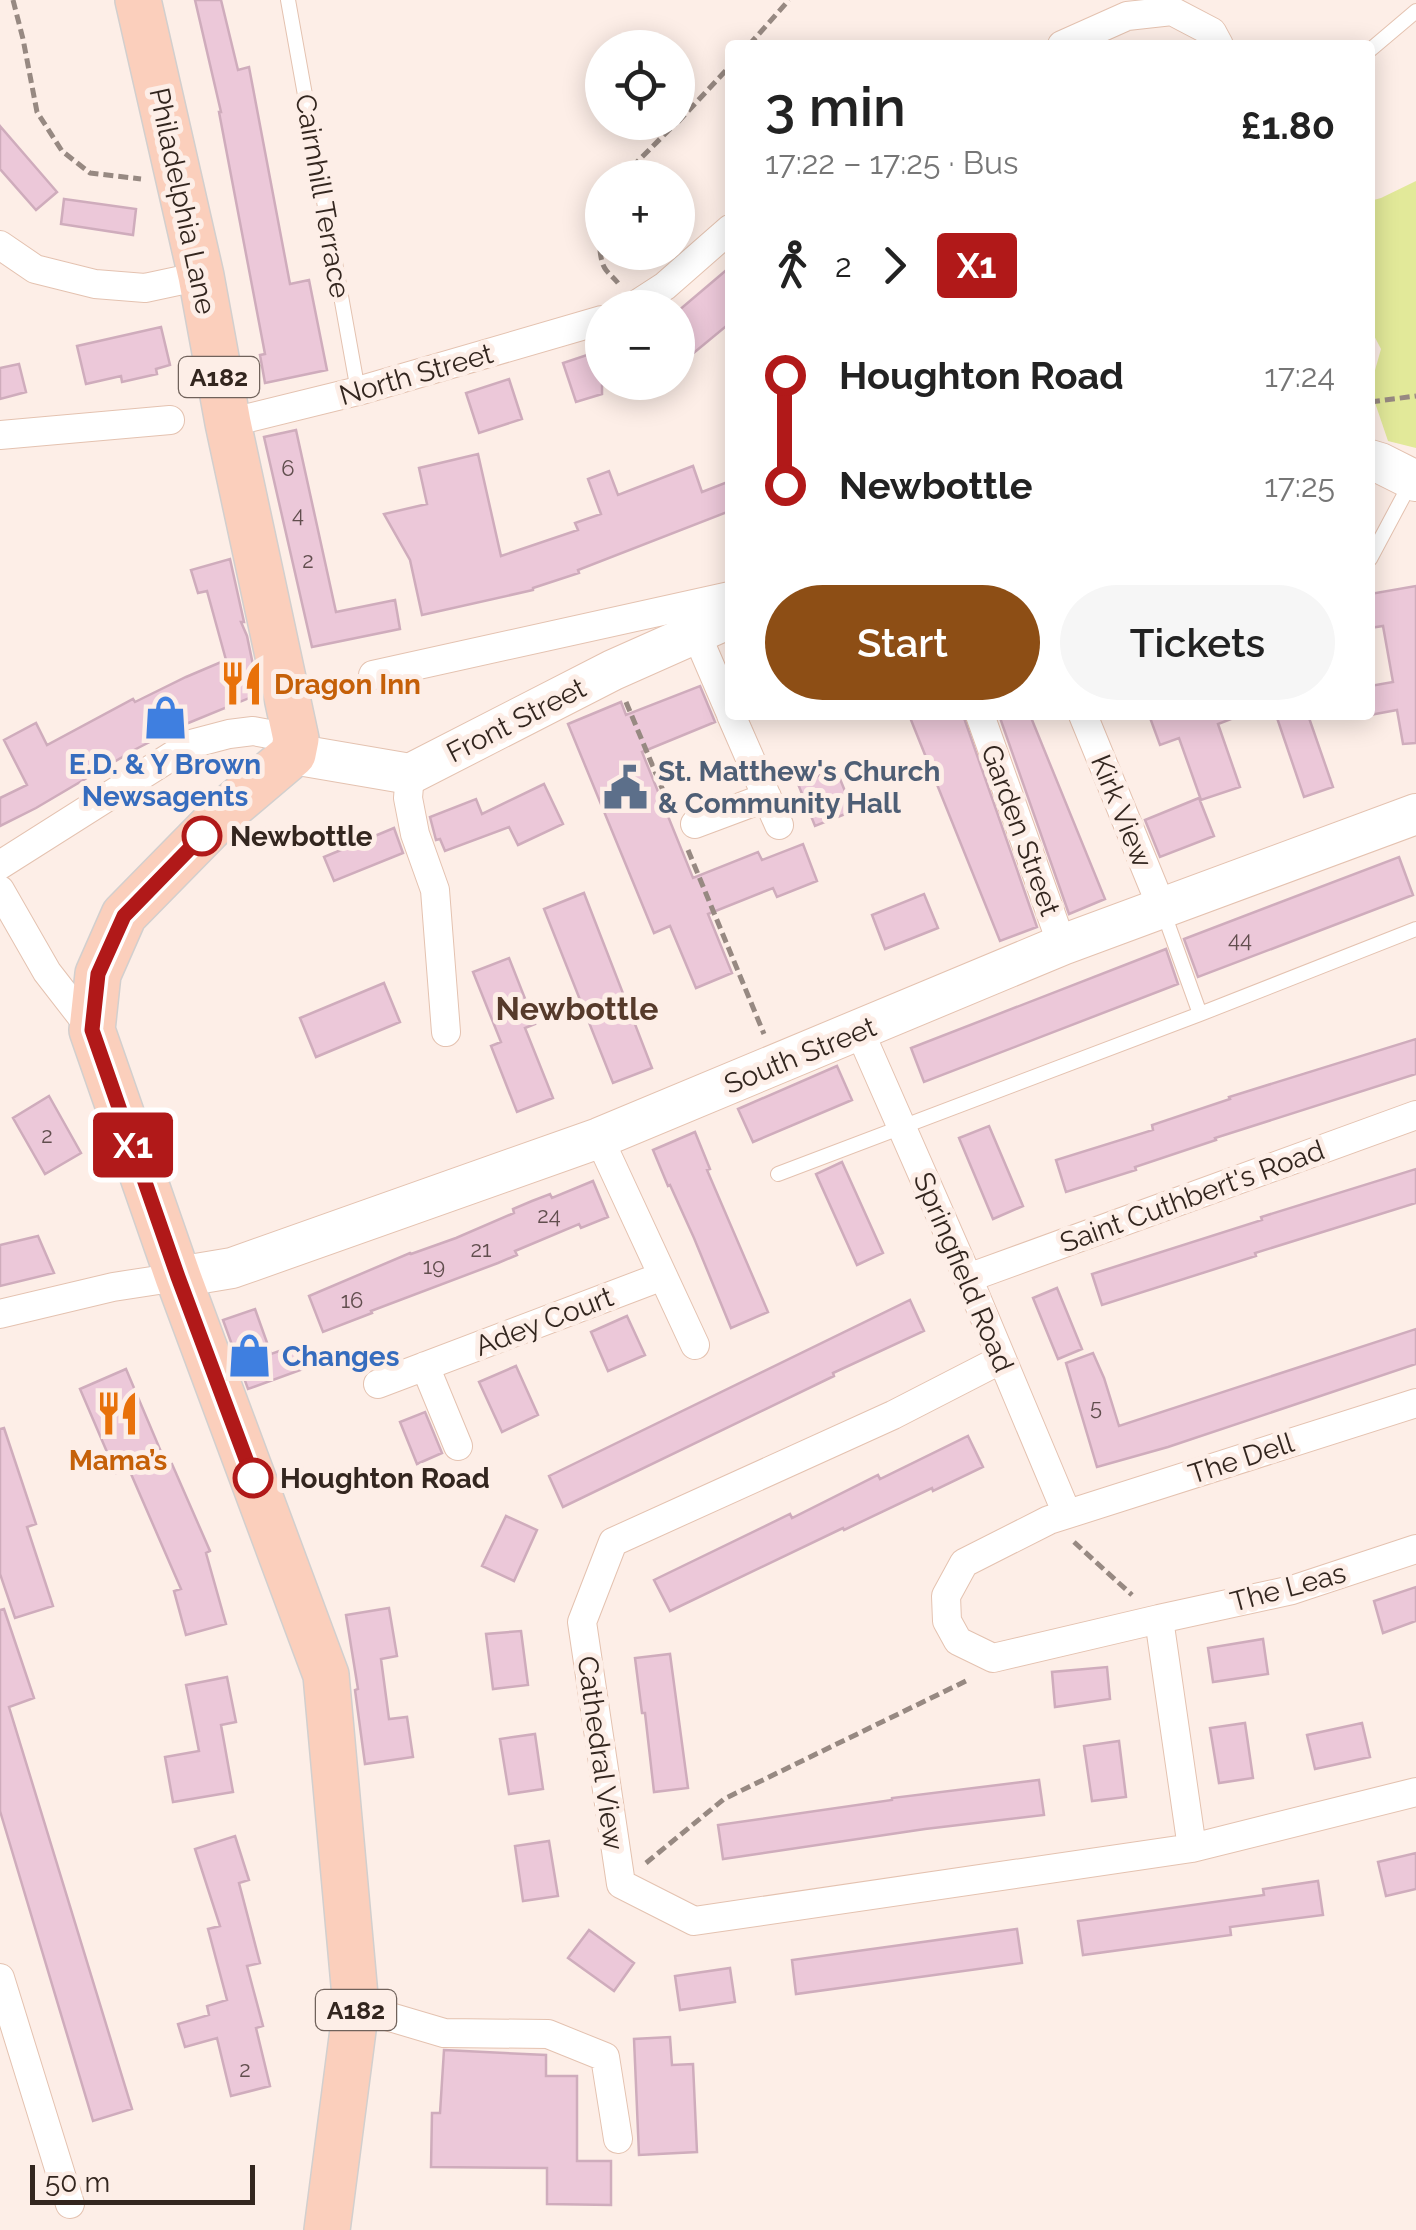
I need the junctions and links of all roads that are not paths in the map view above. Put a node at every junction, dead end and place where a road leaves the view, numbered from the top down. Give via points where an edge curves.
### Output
1 (138, 0) edge
2 (288, 0) edge
3 (1416, 12) edge
4 (1076, 40) edge
5 (1216, 40) edge
6 (1375, 46) edge
7 (725, 233) edge
8 (0, 246) edge
9 (201, 276) junction
10 (653, 290) edge
11 (585, 325) edge
12 (358, 391) junction
13 (170, 420) dead end
14 (228, 423) junction
15 (0, 435) edge
16 (1375, 462) edge
17 (1414, 480) edge
18 (1375, 550) edge
19 (725, 597) edge
20 (713, 626) edge
21 (373, 676) road end
22 (725, 685) edge
23 (734, 720) edge
24 (982, 720) edge
25 (1084, 720) edge
26 (292, 732) junction
27 (410, 774) junction
28 (767, 797) junction
29 (1416, 814) edge
30 (779, 826) dead end
31 (685, 829) road end
32 (0, 864) edge
33 (0, 890) edge
34 (1162, 908) junction
35 (1416, 929) edge
36 (1062, 946) junction
37 (1200, 1014) junction
38 (92, 1030) junction
39 (859, 1030) junction
40 (446, 1032) dead end
41 (1416, 1116) edge
42 (900, 1126) junction
43 (600, 1138) junction
44 (778, 1174) dead end
45 (664, 1276) junction
46 (178, 1277) junction
47 (968, 1278) junction
48 (0, 1314) edge
49 (696, 1344) dead end
50 (1002, 1358) junction
51 (426, 1366) junction
52 (378, 1384) dead end
53 (1416, 1402) edge
54 (458, 1446) dead end
55 (1058, 1516) junction
56 (1416, 1549) edge
57 (1158, 1619) junction
58 (993, 1658) joint
59 (1416, 1792) edge
60 (1192, 1848) junction
61 (0, 1978) edge
62 (356, 2007) junction
63 (618, 2139) dead end
64 (70, 2204) dead end
65 (327, 2230) edge

1 - 9 main road, Philadelphia Lane / A182
2 - 12 lane, Cairnhill Terrace
3 - 6 lane
4 - 5 street via 1128,16 1172,11
7 - 10 street via 666,286
8 - 9 street via 35,269 95,284 145,288
9 - 14 main road, Philadelphia Lane / A182
11 - 12 street, North Street
12 - 14 street, North Street
13 - 15 street
14 - 26 main road, Philadelphia Lane / A182
16 - 17 street
17 - 18 lane
19 - 21 street, Front Street
20 - 22 street
20 - 27 street, Front Street
23 - 28 street
24 - 36 street, Garden Street
25 - 34 street, Kirk View
26 - 27 street
26 - 32 street via 253,731 190,744
26 - 38 main road, A182 via 228,810 124,916 98,974
27 - 40 street via 415,834 435,890
28 - 30 street
28 - 31 street
29 - 34 street, South Street
33 - 38 street via 47,972
34 - 36 street, South Street
34 - 37 lane
35 - 37 lane
36 - 39 street, South Street
37 - 42 lane
38 - 46 main road, A182
39 - 42 street, Springfield Road
39 - 43 street, South Street
41 - 47 street, Saint Cuthbert's Road
42 - 44 lane
42 - 47 street, Springfield Road
43 - 45 street
43 - 46 street, South Street via 232,1268
45 - 49 street
45 - 51 street, Adey Court
46 - 48 street
46 - 62 main road, A182 via 326,1675
47 - 50 street, Springfield Road
50 - 55 street, Springfield Road
50 - 60 street, Cathedral View via 613,1542 582,1622 621,1884 694,1921
51 - 52 street, Adey Court
51 - 54 street
53 - 55 street, The Dell
55 - 58 street, The Dell via 964,1563 946,1596 947,1620 958,1640
56 - 57 street, The Leas via 1292,1590
57 - 58 street, The Leas
57 - 60 street
59 - 60 street, Cathedral View
61 - 64 street
62 - 63 street via 444,2033 548,2034 606,2057
62 - 65 main road, A182

